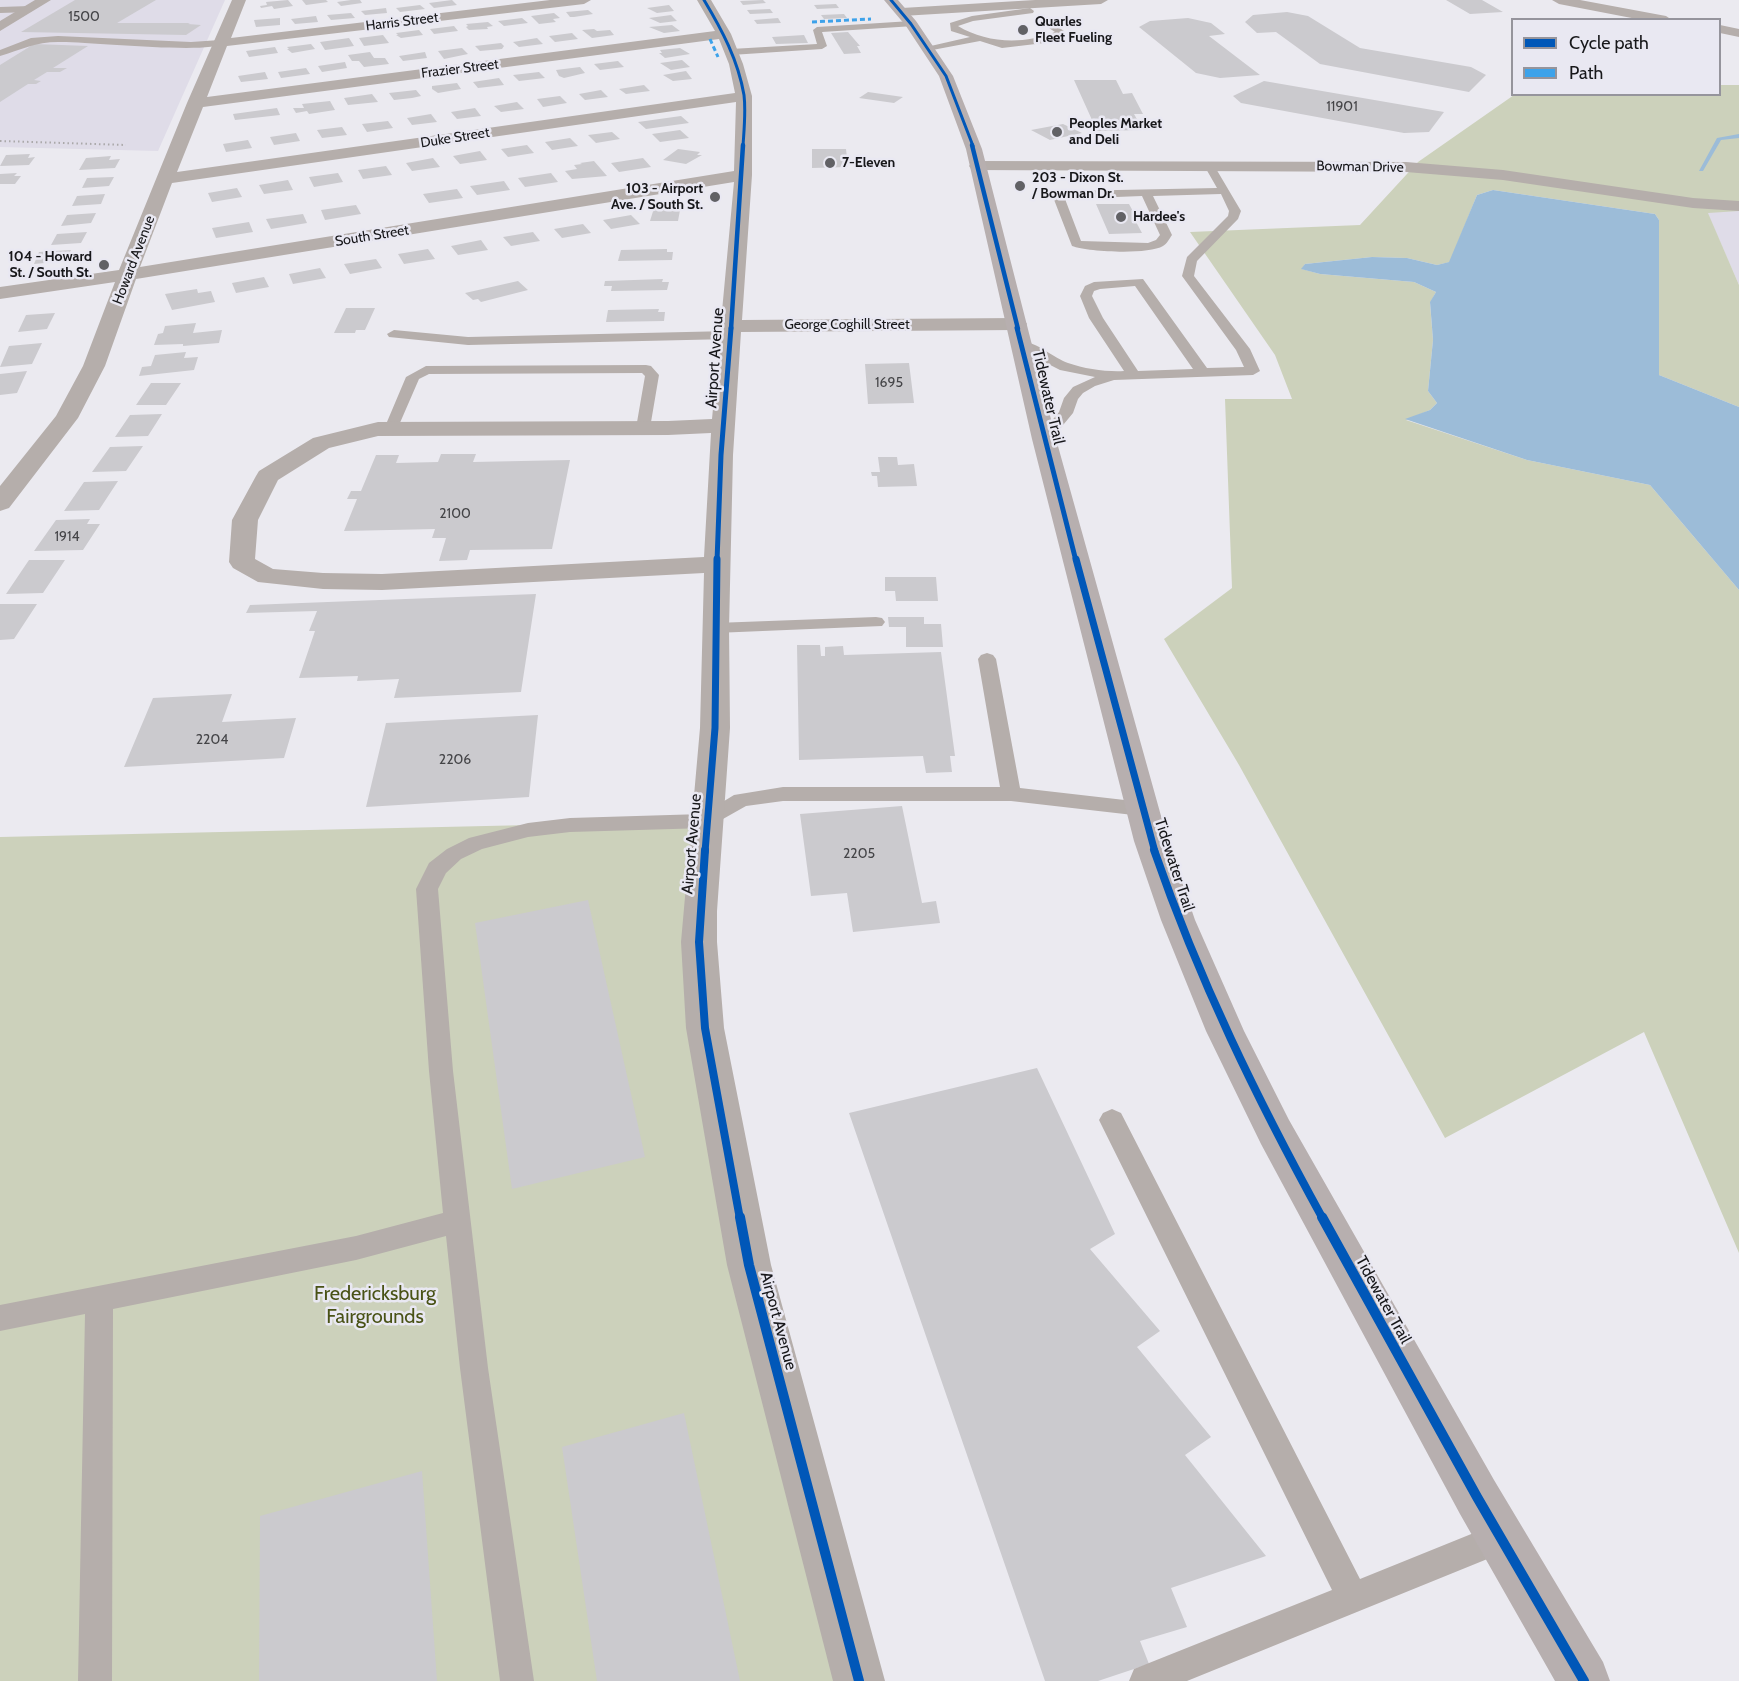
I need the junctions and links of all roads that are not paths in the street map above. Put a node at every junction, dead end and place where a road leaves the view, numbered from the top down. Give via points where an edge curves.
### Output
1 (44, 0) edge
2 (239, 0) edge
3 (584, 0) edge
4 (704, 0) edge
5 (1101, 0) edge
6 (1558, 0) edge
7 (1058, 1) edge
8 (1026, 8) junction
9 (30, 9) junction
10 (0, 10) edge
11 (901, 12) edge
12 (1655, 18) edge
13 (1043, 20) junction
14 (1033, 23) dead end
15 (0, 27) edge
16 (1721, 29) edge
17 (1002, 32) dead end
18 (1739, 33) edge
19 (724, 34) junction
20 (981, 38) junction
21 (220, 43) junction
22 (927, 48) junction
23 (731, 52) junction
24 (0, 53) edge
25 (744, 96) junction
26 (195, 103) junction
27 (978, 166) junction
28 (1210, 167) junction
29 (743, 175) junction
30 (165, 179) junction
31 (1225, 192) junction
32 (1147, 194) junction
33 (1739, 206) edge
34 (127, 276) junction
35 (0, 293) edge
36 (731, 330) junction
37 (394, 334) dead end
38 (1020, 334) junction
39 (1203, 373) junction
40 (1112, 376) junction
41 (1134, 376) junction
42 (723, 425) junction
43 (643, 428) junction
44 (391, 429) junction
45 (1044, 439) junction
46 (0, 503) edge
47 (717, 564) junction
48 (876, 622) dead end
49 (715, 628) junction
50 (987, 659) dead end
51 (1011, 794) junction
52 (1143, 809) junction
53 (708, 821) junction
54 (1112, 1120) dead end
55 (458, 1221) junction
56 (99, 1299) junction
57 (0, 1318) edge
58 (1501, 1538) junction
59 (1353, 1598) junction
60 (95, 1681) edge
61 (518, 1681) edge
62 (859, 1681) edge
63 (1146, 1681) edge
64 (1584, 1681) edge

1 - 9 street
2 - 21 street, Howard Avenue
3 - 21 street, Harris Street
4 - 19 street, Airport Avenue
5 - 7 street
6 - 12 street
7 - 8 street
8 - 11 street
8 - 13 lane
8 - 20 lane via 954,29
9 - 10 lane
9 - 15 street
11 - 22 main road, Tidewater Trail
11 - 23 lane via 817,30 822,46
13 - 14 lane
13 - 20 lane via 1061,33 1044,40 1002,45
16 - 18 street
17 - 20 lane
19 - 23 street, Airport Avenue
19 - 26 street, Frazier Street
20 - 22 lane
21 - 24 lane via 179,45 58,39 31,41
21 - 26 street, Howard Avenue
22 - 27 main road, Tidewater Trail via 959,105
23 - 25 street, Airport Avenue
25 - 29 street, Airport Avenue
25 - 30 street, Duke Street
26 - 30 street, Howard Avenue
27 - 28 street, Bowman Drive
27 - 38 main road, Tidewater Trail
28 - 31 lane
28 - 33 street, Bowman Drive via 1363,166 1458,171
29 - 34 street, South Street
29 - 36 street, Airport Avenue
30 - 34 street, Howard Avenue
31 - 32 lane
31 - 39 lane via 1234,217 1191,260 1188,276 1243,349 1253,371
32 - 32 lane via 1068,194 1059,197 1076,243 1150,247 1166,235
34 - 35 street, South Street
34 - 46 street, Howard Avenue via 94,366 77,400
36 - 37 lane via 468,341
36 - 38 street, George Coghill Street via 962,324
36 - 42 street, Airport Avenue
38 - 40 lane via 1065,368
38 - 45 main road, Tidewater Trail
39 - 41 lane
39 - 41 lane via 1139,282 1089,289 1086,296 1096,318
40 - 41 lane
40 - 45 lane via 1078,390 1066,413
42 - 43 street
42 - 47 street, Airport Avenue
43 - 44 street
43 - 44 lane via 652,375 646,369 426,370 413,377
44 - 47 street via 321,443 268,476 245,520 242,562 267,576 382,582
45 - 52 main road, Tidewater Trail
47 - 49 street, Airport Avenue
48 - 49 lane
49 - 53 street, Airport Avenue via 715,728
50 - 51 lane
51 - 52 lane
51 - 53 lane via 783,794 741,800
52 - 58 main road, Tidewater Trail via 1178,920 1225,1031 1281,1142
53 - 55 lane via 570,825 528,831 476,843 437,868 428,889 441,1071
53 - 62 street, Airport Avenue via 699,942 705,1028 749,1265
54 - 59 lane
55 - 56 lane via 356,1248
55 - 61 lane via 474,1368
56 - 57 lane
56 - 60 lane
58 - 59 lane
58 - 64 main road, Tidewater Trail
59 - 63 lane

